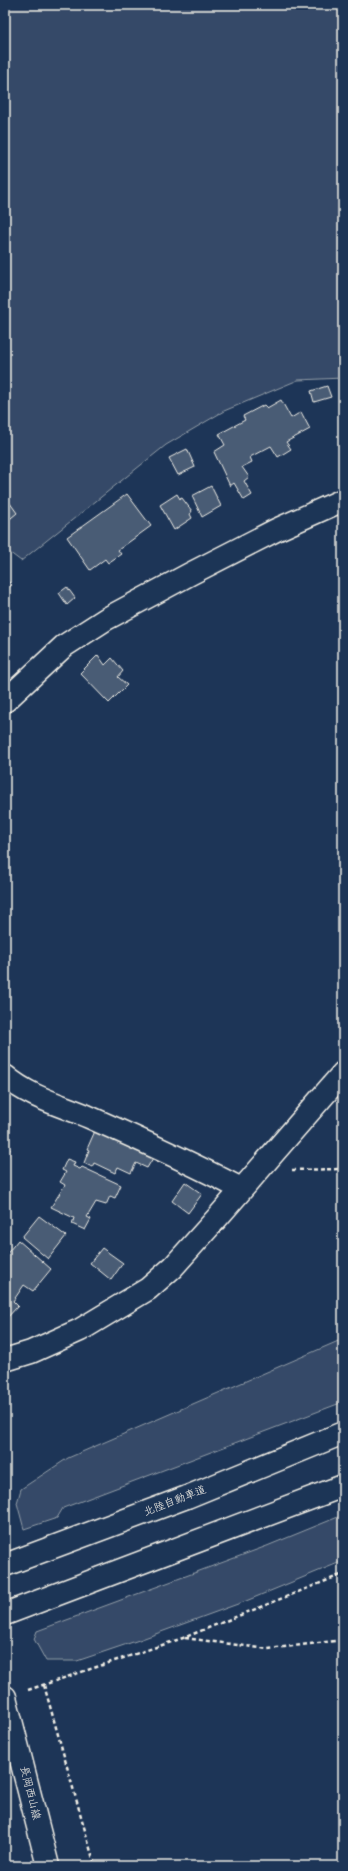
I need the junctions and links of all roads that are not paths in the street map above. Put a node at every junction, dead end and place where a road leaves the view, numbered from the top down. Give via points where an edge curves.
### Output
1 (343, 500) edge
2 (5, 701) edge
3 (343, 1073) edge
4 (5, 1076) edge
5 (242, 1189) junction
6 (5, 1360) edge
7 (343, 1433) edge
8 (343, 1486) edge
9 (5, 1566) edge
10 (5, 1614) edge
11 (5, 1698) edge
12 (48, 1866) edge

1 - 2 main road via 216,560 106,619 64,646
3 - 5 main road
4 - 5 main road via 39,1098 88,1117
5 - 6 main road via 173,1267 148,1290 80,1330
7 - 9 main road, 北陸自動車道 via 187,1497
8 - 10 main road
11 - 12 main road, 長岡西山線

